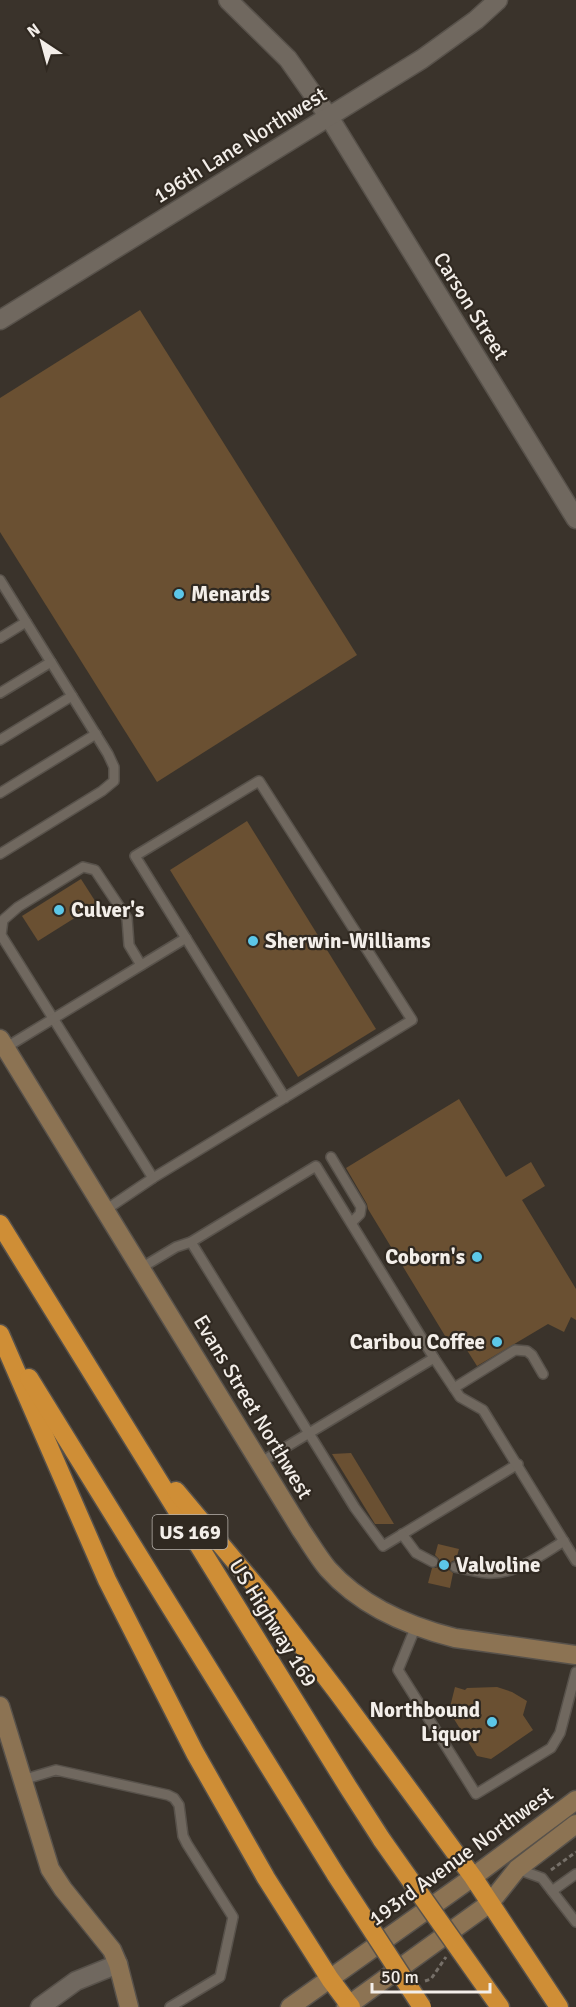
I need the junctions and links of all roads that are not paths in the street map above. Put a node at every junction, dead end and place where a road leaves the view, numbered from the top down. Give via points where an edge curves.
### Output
1 (228, 0) edge
2 (498, 0) edge
3 (328, 117) junction
4 (0, 320) edge
5 (576, 519) edge
6 (1, 586) edge
7 (26, 622) junction
8 (0, 638) edge
9 (51, 662) junction
10 (0, 693) edge
11 (72, 696) junction
12 (96, 734) junction
13 (0, 740) edge
14 (0, 793) edge
15 (0, 854) edge
16 (186, 938) junction
17 (141, 965) junction
18 (54, 1017) junction
19 (3, 1043) edge
20 (285, 1098) junction
21 (331, 1157) dead end
22 (153, 1178) junction
23 (104, 1211) junction
24 (352, 1222) junction
25 (0, 1224) edge
26 (191, 1242) junction
27 (141, 1268) junction
28 (0, 1332) edge
29 (434, 1358) junction
30 (543, 1374) dead end
31 (454, 1388) junction
32 (309, 1433) junction
33 (136, 1445) junction
34 (261, 1462) junction
35 (518, 1464) junction
36 (402, 1534) junction
37 (564, 1541) junction
38 (576, 1561) edge
39 (433, 1562) dead end
40 (455, 1567) dead end
41 (416, 1626) junction
42 (576, 1655) edge
43 (576, 1672) edge
44 (0, 1706) edge
45 (22, 1780) junction
46 (576, 1800) edge
47 (576, 1824) edge
48 (517, 1869) junction
49 (576, 1874) edge
50 (473, 1877) junction
51 (552, 1891) junction
52 (490, 1904) junction
53 (576, 1922) edge
54 (118, 1964) junction
55 (330, 1978) junction
56 (349, 2006) edge
57 (40, 2007) edge
58 (129, 2007) edge
59 (170, 2007) edge
60 (290, 2007) edge
61 (422, 2007) edge
62 (500, 2007) edge
63 (559, 2007) edge

1 - 3 street, Carson Street via 288,59
2 - 3 street, 196th Lane Northwest via 422,59
3 - 4 street, 196th Lane Northwest
3 - 5 street, Carson Street
6 - 7 lane
7 - 8 lane
7 - 9 lane
9 - 10 lane
9 - 11 lane
11 - 12 lane
11 - 13 lane
12 - 14 lane
12 - 15 lane via 114,767 114,782
16 - 17 lane
16 - 20 lane
16 - 20 lane via 135,856 259,781 412,1020
17 - 18 lane
17 - 18 lane via 129,945 128,918 95,870 83,867 3,920 1,935
18 - 19 lane
18 - 22 lane
19 - 23 street, Evans Street Northwest
20 - 22 lane
21 - 24 lane via 361,1207
22 - 23 lane
23 - 27 street, Evans Street Northwest
24 - 26 lane via 316,1166
24 - 29 lane
25 - 33 highway, US Highway 169 / US 169
26 - 27 lane via 176,1246
26 - 32 lane
27 - 34 street, Evans Street Northwest
28 - 55 highway via 107,1580 195,1753 266,1878
28 - 61 highway, US 169, bridge
29 - 31 lane
29 - 32 lane
30 - 31 lane via 532,1355 515,1350
31 - 35 lane via 460,1397 483,1410
32 - 34 lane
32 - 36 lane via 382,1546
33 - 50 highway via 264,1596
33 - 62 highway, US Highway 169 / US 169, bridge via 382,1840
34 - 41 street, Evans Street Northwest via 327,1568 375,1608
35 - 36 lane
35 - 37 lane
36 - 39 lane via 416,1553
37 - 38 lane
37 - 40 lane via 525,1565 500,1573
41 - 42 street, Evans Street Northwest via 455,1638
41 - 43 lane via 398,1671 476,1794 556,1742
44 - 45 street
45 - 54 street via 50,1869 112,1950
45 - 59 lane via 57,1770 168,1795 179,1805 183,1836 233,1917 220,1977
46 - 50 street, 193rd Avenue Northwest
47 - 48 street, 193rd Avenue Northwest
48 - 51 lane via 542,1878
48 - 52 street, 193rd Avenue Northwest
49 - 51 lane
50 - 52 highway
50 - 55 street, 193rd Avenue Northwest
51 - 53 lane
52 - 56 street, 193rd Avenue Northwest
52 - 63 highway
54 - 57 street via 76,1981
54 - 58 street
55 - 56 highway
55 - 60 street, 193rd Avenue Northwest

